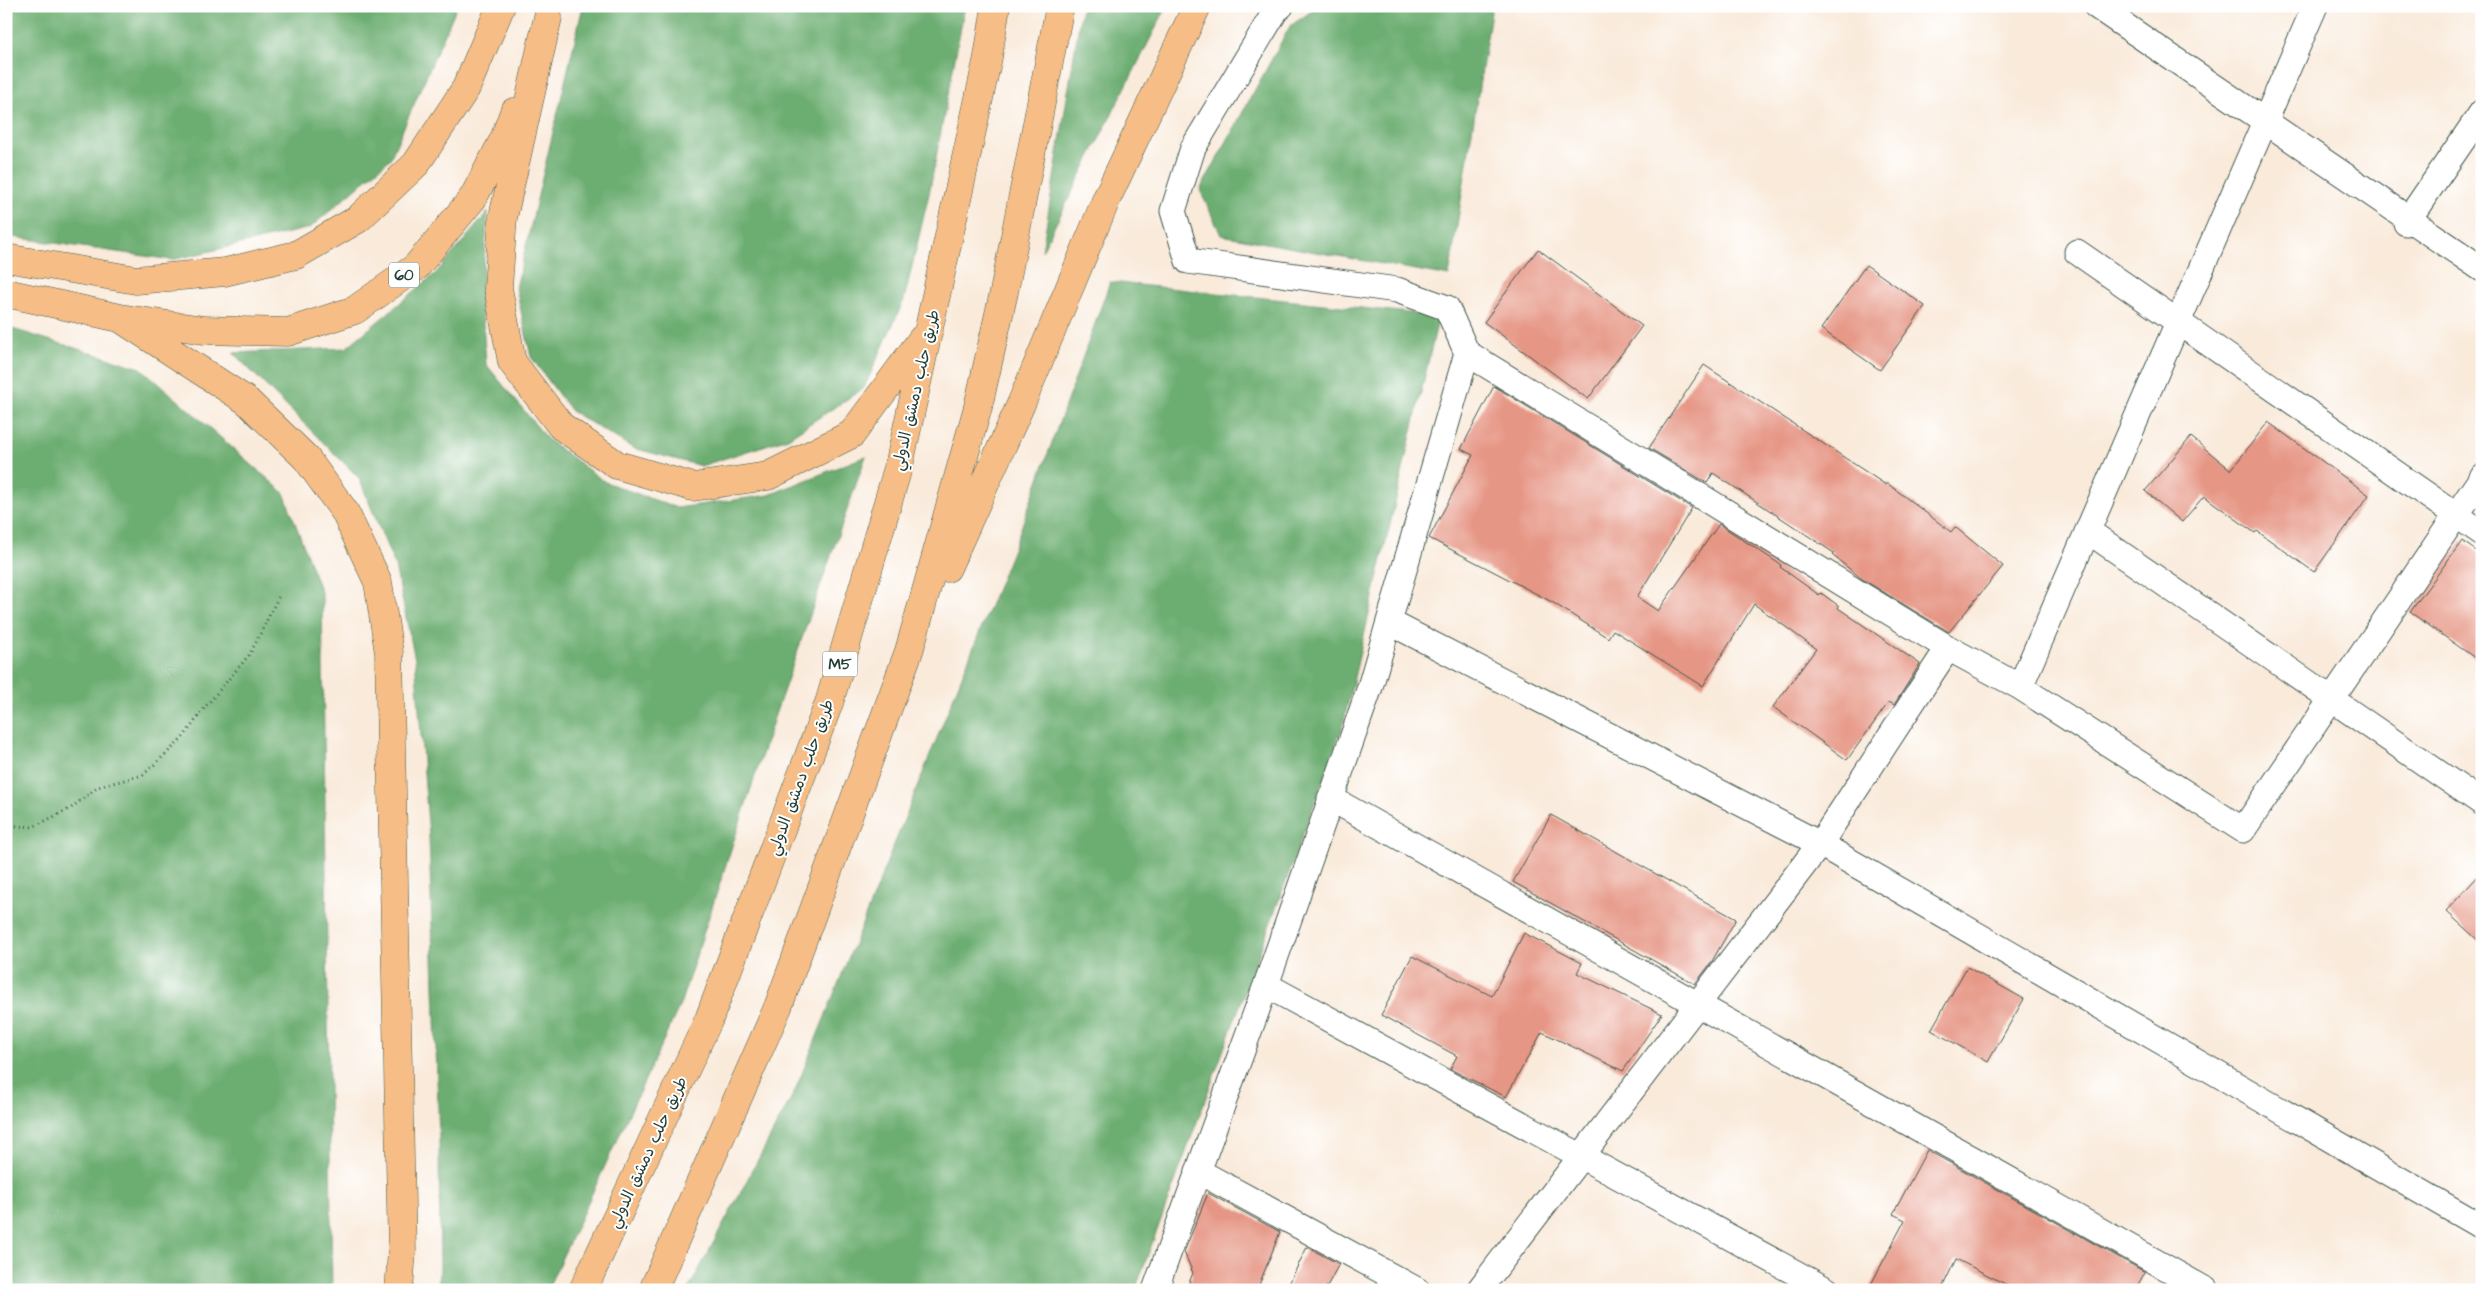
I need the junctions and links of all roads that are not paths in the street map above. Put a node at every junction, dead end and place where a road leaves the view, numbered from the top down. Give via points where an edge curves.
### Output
1 (501, 6) edge
2 (996, 6) edge
3 (1060, 6) edge
4 (1196, 6) edge
5 (1281, 6) edge
6 (2096, 6) edge
7 (2314, 6) edge
8 (551, 11) edge
9 (2482, 112) edge
10 (2265, 122) junction
11 (2407, 221) junction
12 (2078, 252) dead end
13 (6, 258) edge
14 (2482, 269) edge
15 (6, 293) edge
16 (120, 318) junction
17 (2178, 322) junction
18 (929, 329) junction
19 (1467, 353) junction
20 (2482, 477) edge
21 (2456, 515) junction
22 (2088, 531) junction
23 (2482, 533) edge
24 (1388, 622) junction
25 (1948, 648) junction
26 (909, 651) junction
27 (2020, 687) junction
28 (2331, 699) junction
29 (1330, 798) junction
30 (2482, 803) edge
31 (1820, 844) junction
32 (1266, 986) junction
33 (1697, 1004) junction
34 (1581, 1156) junction
35 (1198, 1171) junction
36 (2482, 1227) edge
37 (2176, 1283) edge
38 (399, 1290) edge
39 (583, 1290) edge
40 (653, 1290) edge
41 (1154, 1290) edge
42 (1417, 1290) edge
43 (1479, 1290) edge
44 (1827, 1290) edge
45 (2206, 1290) edge

1 - 13 highway via 466,88 416,164 358,219 296,255 225,272 136,280
2 - 18 highway, طريق حلب دمشق الدولي / M5 via 988,57
3 - 26 highway via 978,407
4 - 26 highway via 1106,200 1021,404
5 - 19 street via 1193,148 1172,211 1188,261 1397,290 1447,308
6 - 10 street
7 - 10 street
8 - 16 highway, 60 via 504,139 473,198 416,266 355,310 288,332 204,330
8 - 18 highway via 503,217 498,288 512,362 561,426 616,465 692,487 768,476 852,434
9 - 11 street
10 - 11 street
10 - 17 street
11 - 14 street
12 - 17 street
15 - 16 highway, 60
16 - 38 highway via 247,401 306,458 345,512 378,582 389,653 402,1241
17 - 21 street
17 - 22 street
18 - 39 highway, طريق حلب دمشق الدولي / M5 via 900,461 829,703 709,1020
19 - 24 street
19 - 25 street
20 - 21 street
21 - 23 street
21 - 28 street
22 - 27 street
22 - 28 street
24 - 29 street via 1370,687
24 - 31 street
25 - 27 street
25 - 31 street
26 - 40 highway via 778,1007
27 - 28 street via 2243,830
28 - 30 street
29 - 32 street
29 - 33 street
31 - 33 street
31 - 36 street
32 - 34 street
32 - 35 street
33 - 34 street
33 - 37 street
34 - 43 street
34 - 44 street
35 - 41 street
35 - 42 street
37 - 45 street

